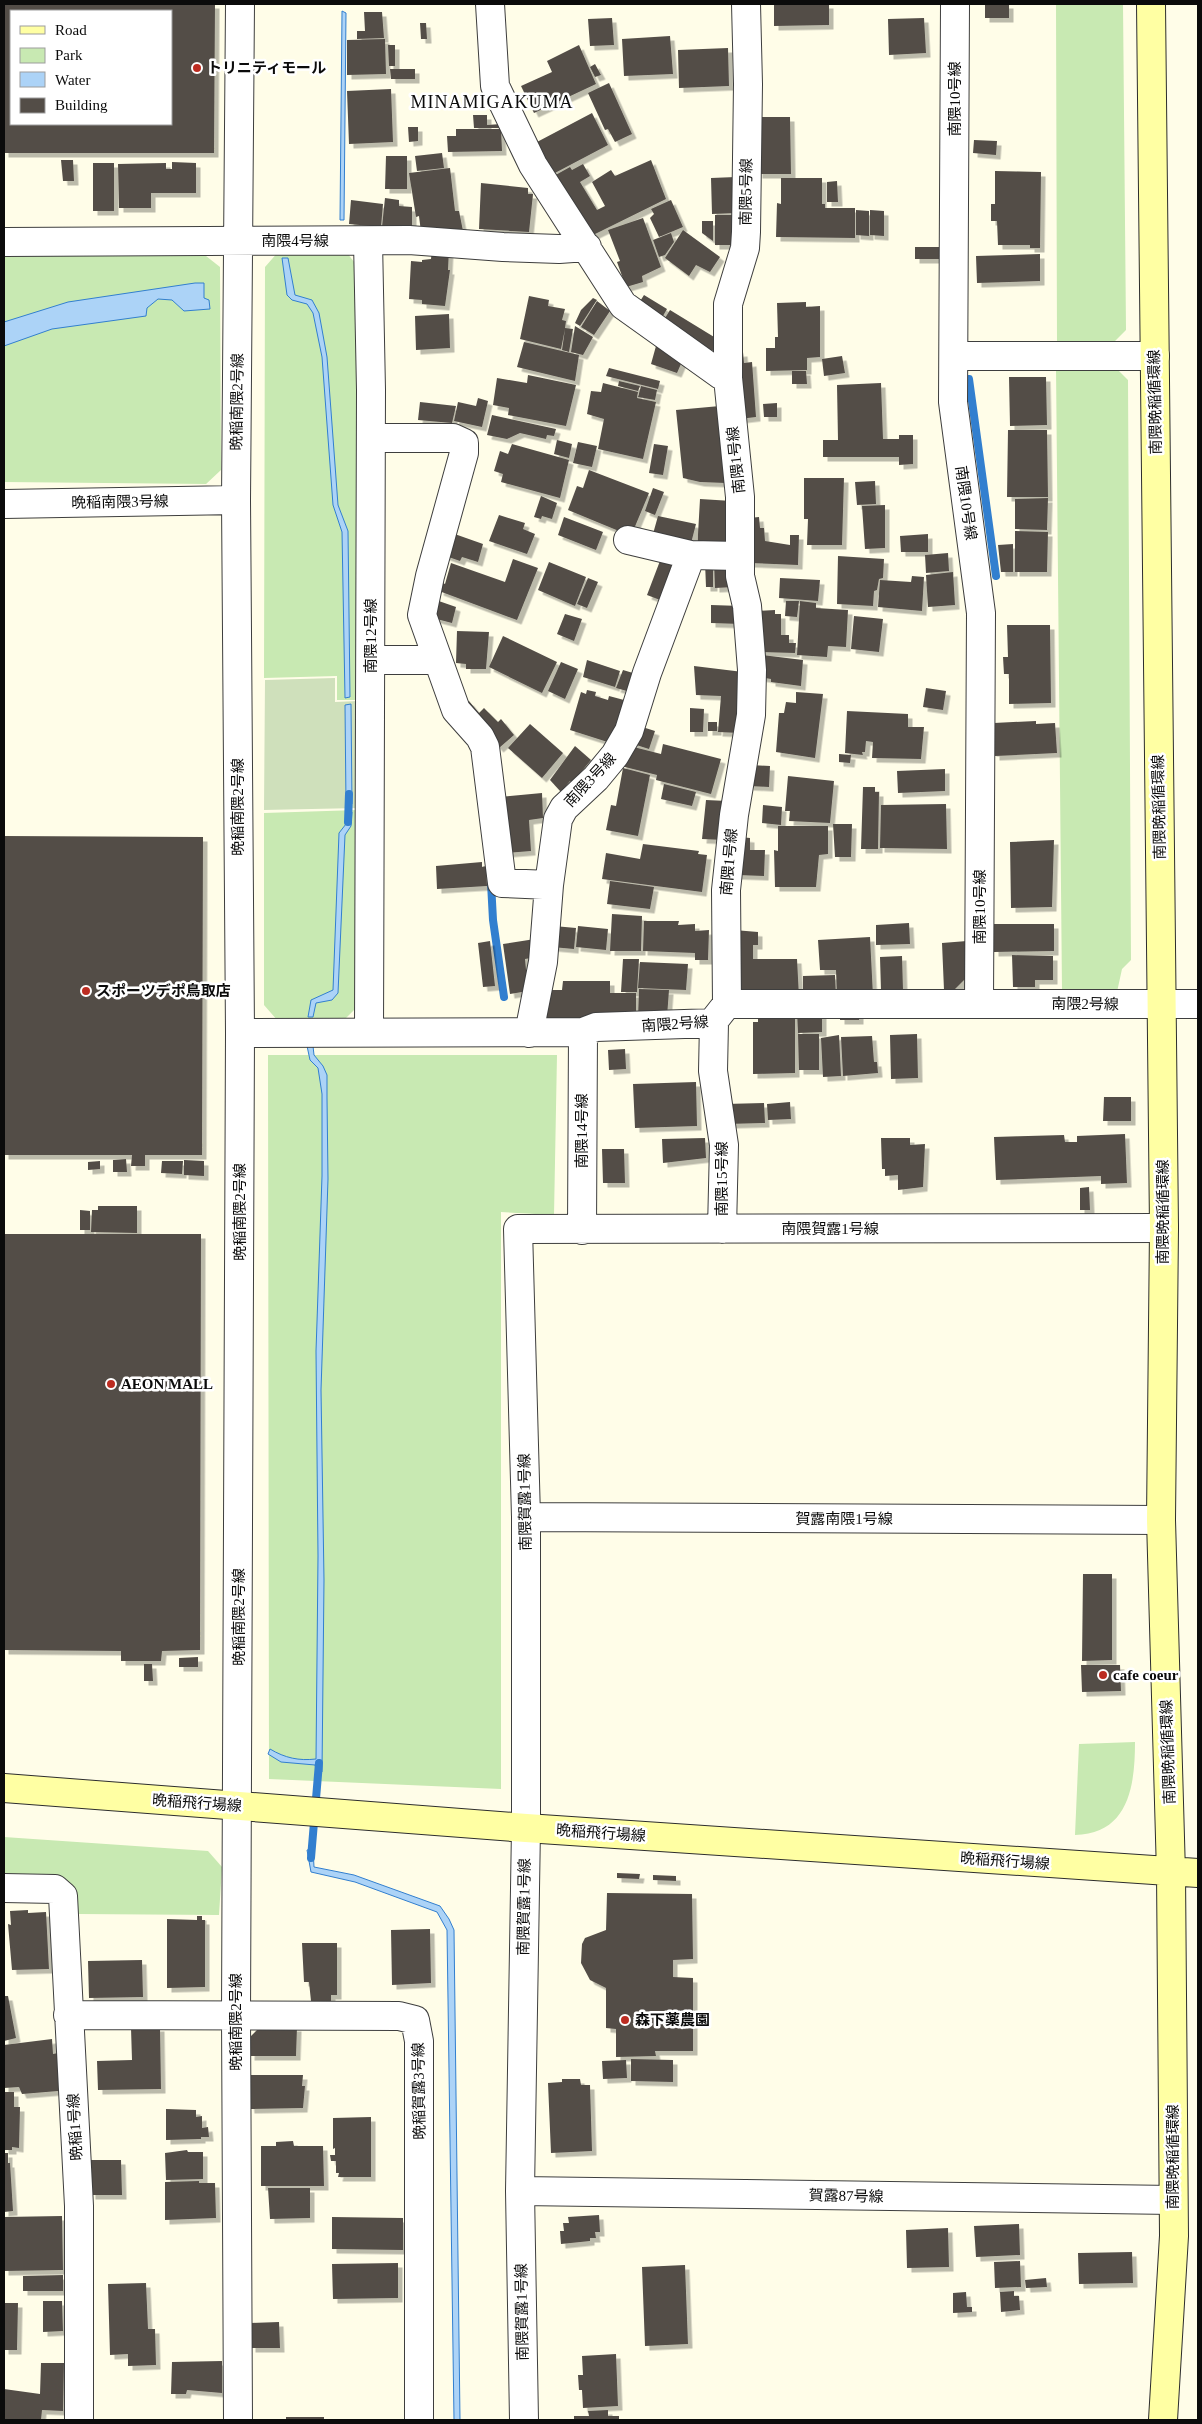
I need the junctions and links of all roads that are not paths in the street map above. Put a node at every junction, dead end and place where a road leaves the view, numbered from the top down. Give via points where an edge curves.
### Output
1 (240, 4) edge
2 (490, 4) edge
3 (746, 4) edge
4 (955, 4) edge
5 (1151, 4) edge
6 (238, 241) junction
7 (368, 241) junction
8 (4, 242) edge
9 (587, 247) junction
10 (955, 356) junction
11 (1155, 356) junction
12 (728, 378) junction
13 (371, 438) junction
14 (236, 500) junction
15 (4, 504) edge
16 (628, 540) dead end
17 (691, 555) junction
18 (739, 556) junction
19 (371, 660) junction
20 (437, 660) junction
21 (548, 885) junction
22 (979, 1003) junction
23 (1198, 1004) edge
24 (1161, 1005) junction
25 (721, 1013) junction
26 (369, 1032) junction
27 (583, 1032) junction
28 (240, 1033) junction
29 (529, 1033) junction
30 (721, 1130) joint
31 (1164, 1228) junction
32 (722, 1229) junction
33 (582, 1230) junction
34 (526, 1517) junction
35 (1162, 1520) junction
36 (4, 1788) edge
37 (238, 1806) junction
38 (526, 1828) junction
39 (1171, 1873) junction
40 (1198, 1873) edge
41 (4, 1888) edge
42 (236, 2014) junction
43 (68, 2015) junction
44 (520, 2191) junction
45 (1173, 2200) junction
46 (79, 2420) edge
47 (238, 2420) edge
48 (419, 2420) edge
49 (524, 2420) edge
50 (1163, 2420) edge

1 - 6 street, 晩稲南隈2号線
2 - 9 street via 495,86 533,165
3 - 12 street, 南隈5号線 via 746,240 728,304
4 - 10 street, 南隈10号線
5 - 11 street, 南隈晩稲循環線
6 - 7 street, 南隈4号線
6 - 8 street, 南隈4号線
6 - 14 street, 晩稲南隈2号線
7 - 9 street, 南隈4号線 via 409,240 550,249
7 - 13 street, 南隈12号線
9 - 12 street via 623,306
10 - 11 street
10 - 22 street, 南隈10号線 via 953,402 981,613
11 - 24 street, 南隈晩稲循環線
12 - 18 street, 南隈1号線 via 740,497
13 - 19 street, 南隈12号線
13 - 20 street via 453,438 464,443 423,606 422,615
14 - 15 street, 晩稲南隈3号線
14 - 28 street, 晩稲南隈2号線
16 - 17 street
17 - 18 street
17 - 21 street, 南隈3号線 via 629,731 615,755 564,808 558,819
18 - 25 street, 南隈1号線 via 751,640 751,706 726,890
19 - 20 street
19 - 26 street, 南隈12号線
20 - 21 street via 456,710 485,747 502,883
21 - 29 street, 南隈3号線 via 543,962
22 - 24 street, 南隈2号線
22 - 25 street, 南隈2号線
23 - 24 street, 南隈2号線
24 - 31 street, 南隈晩稲循環線
25 - 27 street, 南隈2号線 via 596,1027
25 - 30 street, 南隈1号線 via 713,1071
26 - 28 street, 南隈2号線
26 - 29 street, 南隈2号線
27 - 29 street, 南隈2号線
27 - 33 street, 南隈14号線
28 - 37 street, 晩稲南隈2号線
30 - 32 street, 南隈15号線 via 724,1145
31 - 32 street, 南隈賀露1号線
31 - 35 street, 南隈晩稲循環線
32 - 33 street, 南隈賀露1号線
33 - 34 street, 南隈賀露1号線 via 518,1229
34 - 35 street, 賀露南隈1号線
34 - 38 street, 南隈賀露1号線
35 - 39 street, 南隈晩稲循環線
36 - 37 street, 晩稲飛行場線
37 - 38 street, 晩稲飛行場線
37 - 42 street, 晩稲南隈2号線
38 - 39 street, 晩稲飛行場線
38 - 44 street, 南隈賀露1号線
39 - 40 street, 晩稲飛行場線
39 - 45 street, 南隈晩稲循環線
41 - 43 street, 晩稲1号線 via 23,1886 55,1890 63,1896
42 - 43 street, 晩稲賀露3号線
42 - 47 street, 晩稲南隈2号線
42 - 48 street, 晩稲賀露3号線 via 399,2016 415,2020 420,2041
43 - 46 street, 晩稲1号線 via 79,2206
44 - 45 street, 賀露87号線
44 - 49 street, 南隈賀露1号線
45 - 50 street, 南隈晩稲循環線 via 1174,2236

